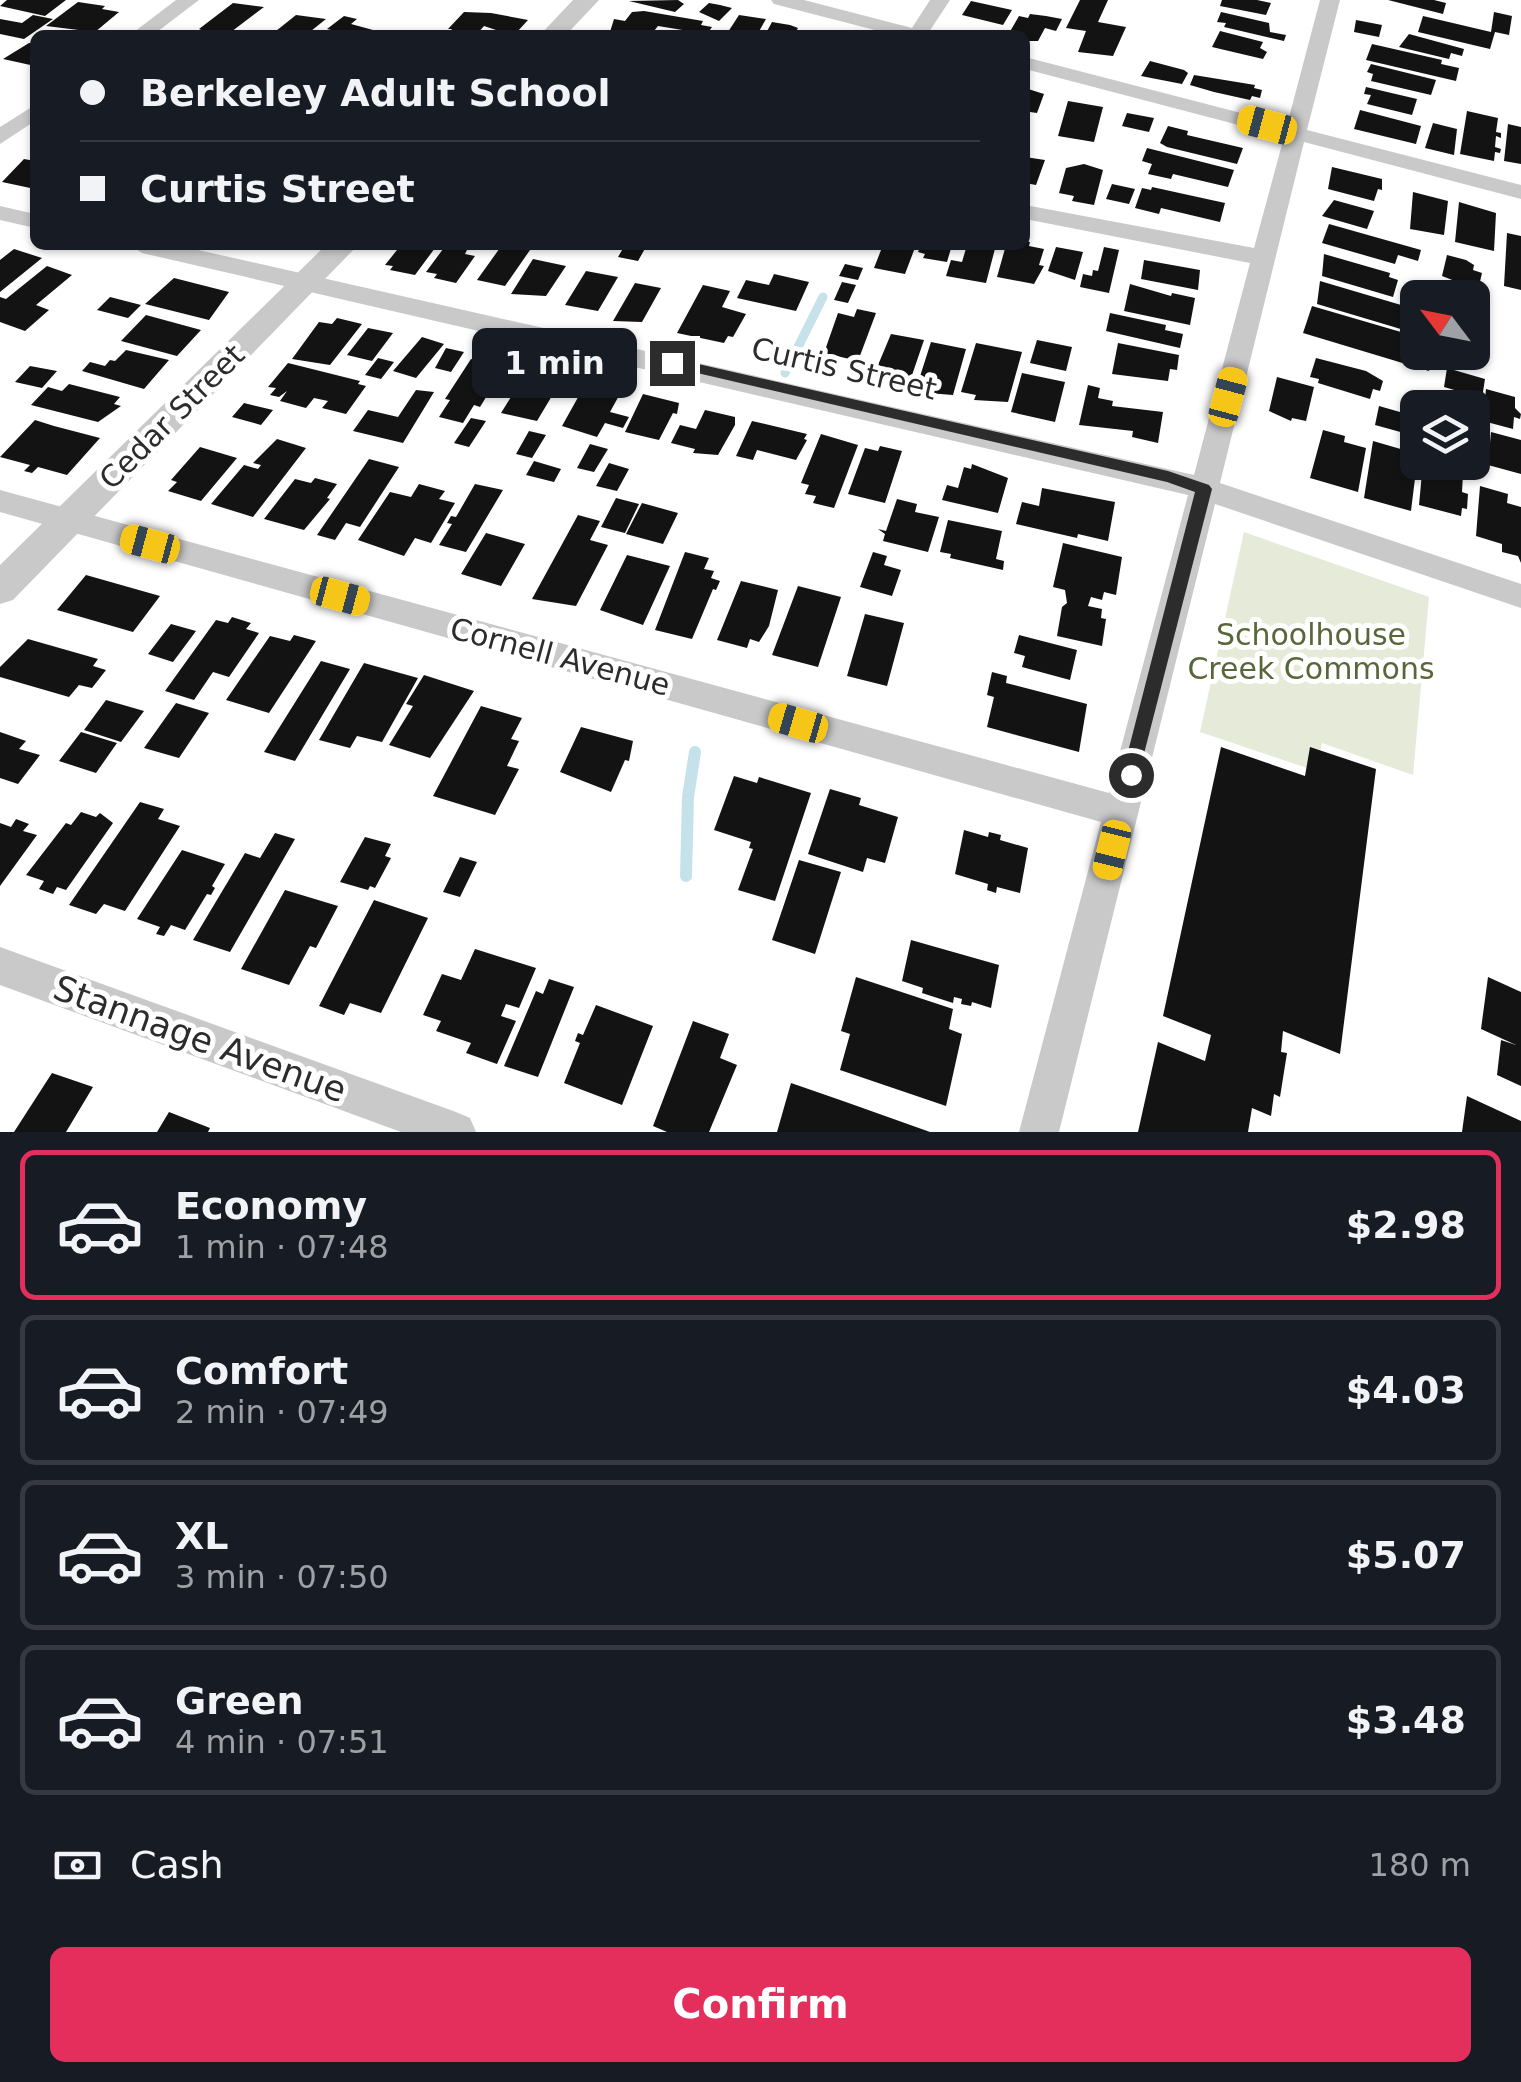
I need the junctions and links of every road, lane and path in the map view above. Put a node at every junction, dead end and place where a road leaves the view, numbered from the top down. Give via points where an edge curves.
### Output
1 (189, 0) edge
2 (587, 0) edge
3 (781, 0) edge
4 (940, 0) edge
5 (1330, 0) edge
6 (147, 30) edge
7 (557, 30) edge
8 (898, 30) edge
9 (920, 30) edge
10 (1030, 64) edge
11 (30, 115) edge
12 (1296, 133) junction
13 (0, 136) edge
14 (1521, 192) edge
15 (0, 213) edge
16 (1030, 213) edge
17 (30, 220) edge
18 (164, 250) edge
19 (338, 250) edge
20 (1264, 258) junction
21 (306, 282) junction
22 (1204, 489) junction
23 (0, 501) edge
24 (69, 521) junction
25 (0, 589) edge
26 (1521, 596) edge
27 (1121, 812) junction
28 (0, 966) edge
29 (456, 1132) edge
30 (1039, 1132) edge

1 - 6 street
2 - 7 street
3 - 8 street
4 - 9 street
5 - 12 street
10 - 12 street
11 - 13 street
12 - 14 street
12 - 20 street
15 - 17 street
16 - 20 street
18 - 21 street, Curtis Street
19 - 21 street, Cedar Street
20 - 22 street
21 - 22 street, Curtis Street
21 - 24 street, Cedar Street
22 - 26 street, Curtis Street
22 - 27 street
23 - 24 street, Cornell Avenue
24 - 25 street, Cedar Street
24 - 27 street, Cornell Avenue
27 - 30 street
28 - 29 street, Stannage Avenue

